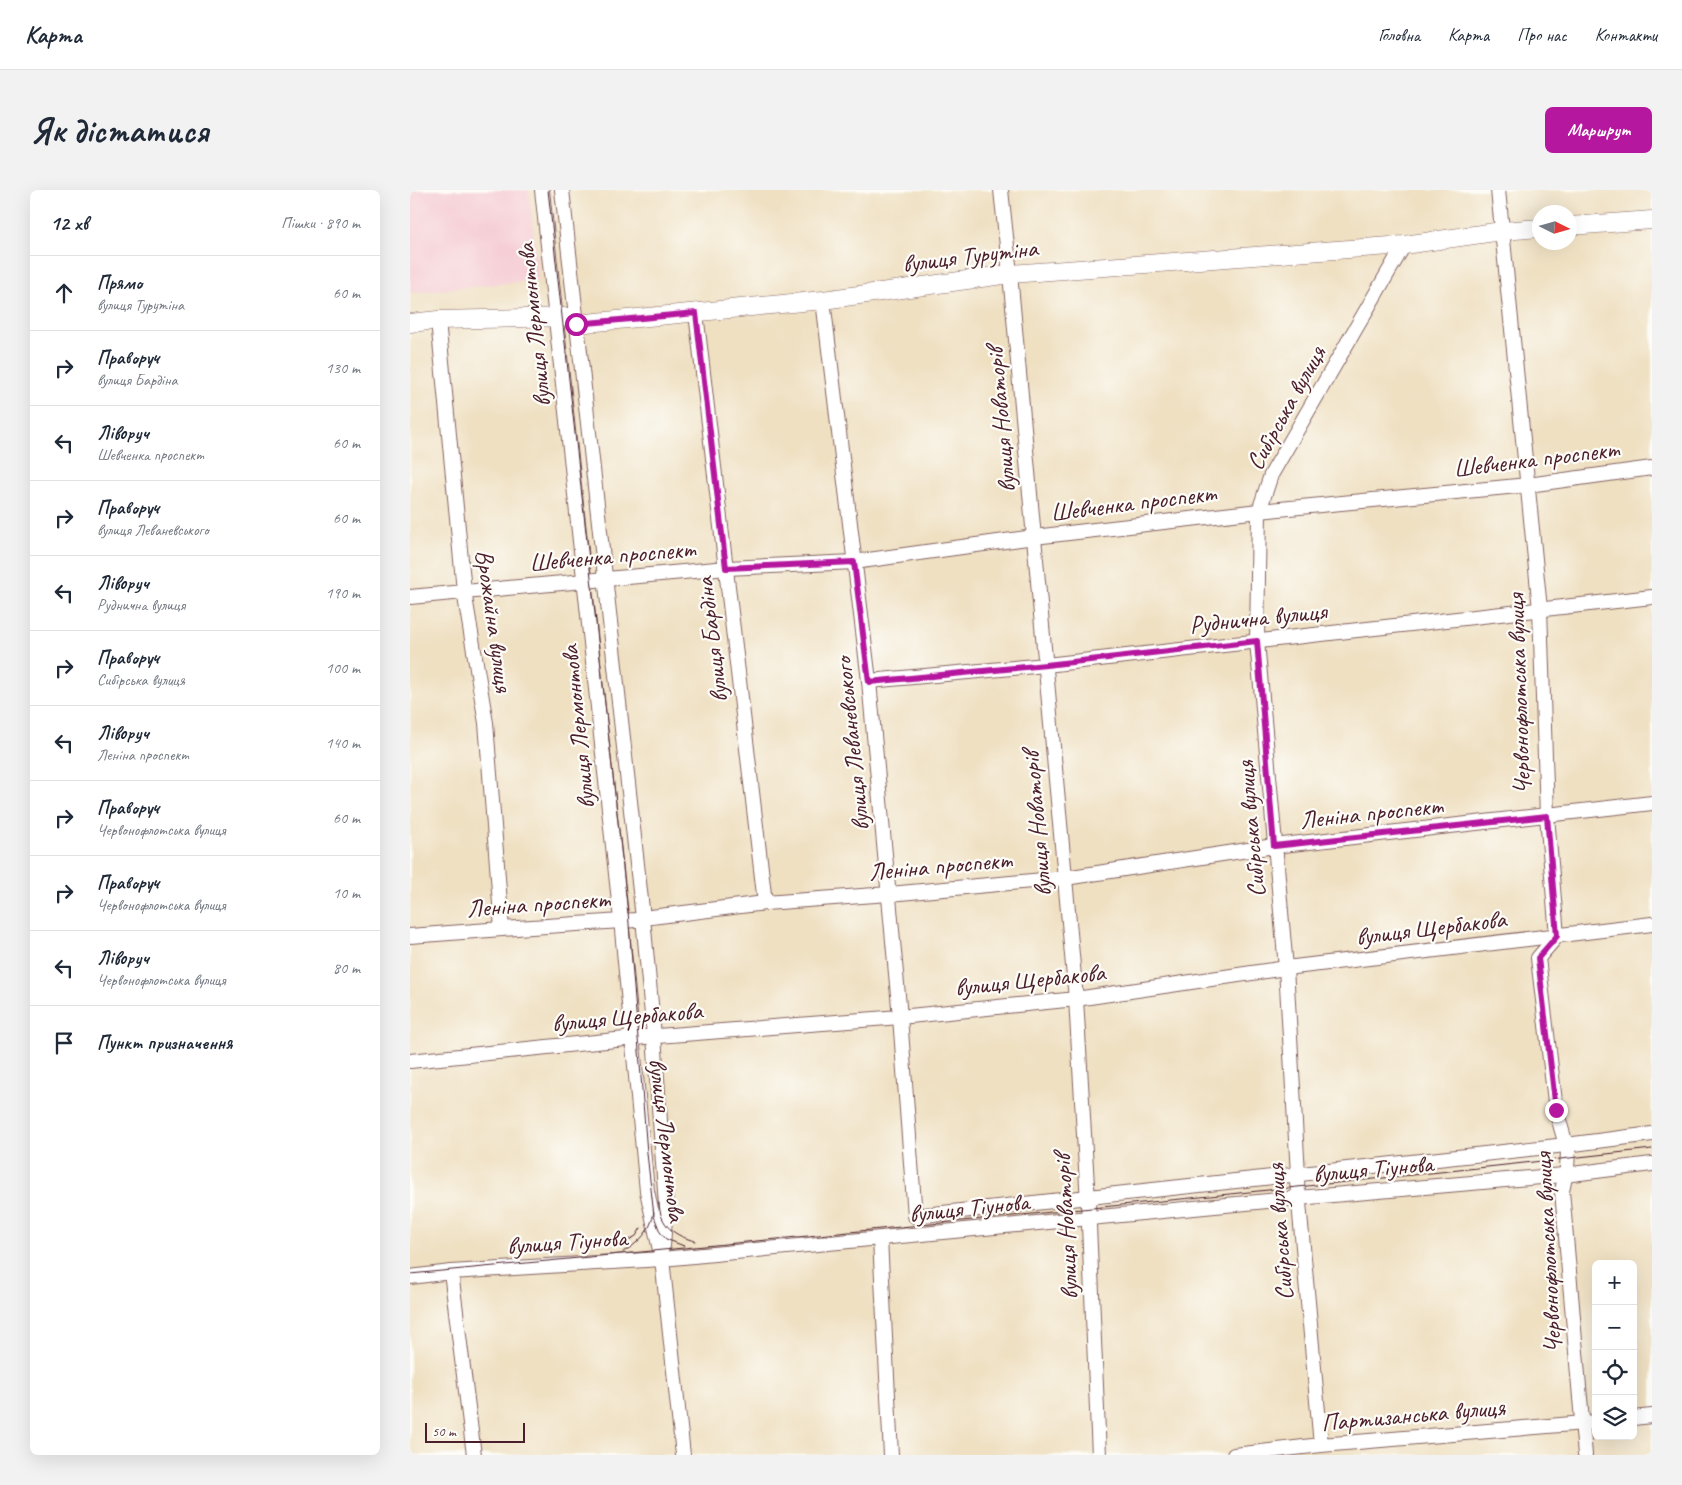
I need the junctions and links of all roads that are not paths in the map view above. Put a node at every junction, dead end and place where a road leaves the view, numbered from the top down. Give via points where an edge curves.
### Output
1 (542, 190) edge
2 (562, 190) edge
3 (1001, 190) edge
4 (1498, 190) edge
5 (1652, 220) edge
6 (1577, 225) edge
7 (1532, 229) edge
8 (1502, 231) junction
9 (1404, 245) junction
10 (1010, 274) junction
11 (823, 300) junction
12 (696, 313) junction
13 (556, 317) junction
14 (438, 320) junction
15 (410, 323) edge
16 (576, 324) junction
17 (1652, 468) edge
18 (1528, 485) junction
19 (1259, 511) junction
20 (1034, 537) junction
21 (854, 562) junction
22 (726, 568) junction
23 (605, 579) junction
24 (584, 580) junction
25 (464, 591) junction
26 (410, 597) edge
27 (1652, 597) edge
28 (1540, 609) junction
29 (1257, 641) junction
30 (1046, 665) junction
31 (869, 682) junction
32 (1652, 803) edge
33 (1547, 816) junction
34 (1274, 846) junction
35 (1065, 878) junction
36 (889, 894) junction
37 (765, 903) junction
38 (642, 918) junction
39 (621, 920) junction
40 (1652, 924) edge
41 (502, 928) junction
42 (410, 936) edge
43 (1557, 936) junction
44 (1286, 968) junction
45 (1076, 1000) junction
46 (900, 1017) junction
47 (654, 1036) junction
48 (632, 1039) junction
49 (410, 1061) edge
50 (1652, 1134) edge
51 (1566, 1145) junction
52 (1652, 1164) edge
53 (1298, 1174) junction
54 (1564, 1175) junction
55 (1088, 1197) junction
56 (1298, 1198) junction
57 (1089, 1218) junction
58 (880, 1239) junction
59 (662, 1259) junction
60 (451, 1272) junction
61 (410, 1276) edge
62 (1652, 1416) edge
63 (1637, 1418) edge
64 (1589, 1423) edge
65 (1321, 1445) junction
66 (474, 1455) edge
67 (683, 1455) edge
68 (891, 1455) edge
69 (1099, 1455) edge
70 (1234, 1455) edge
71 (1585, 1455) edge

1 - 13 street, вулиця Лермонтова
2 - 16 street, вулиця Лермонтова
3 - 10 street, вулиця Новаторів
4 - 8 street, Червонофлотська вулиця
5 - 6 street
7 - 8 street, вулиця Турутіна
8 - 9 street, вулиця Турутіна
8 - 18 street, Червонофлотська вулиця
9 - 10 street, вулиця Турутіна
9 - 19 street, Сибірська вулиця via 1271,475
10 - 11 street, вулиця Турутіна
10 - 20 street, вулиця Новаторів
11 - 12 street, вулиця Турутіна
11 - 21 street, вулиця Леваневського
12 - 16 street, вулиця Турутіна
12 - 22 street, вулиця Бардіна
13 - 14 street, вулиця Турутіна
13 - 16 street, вулиця Турутіна via 568,317
13 - 24 street, вулиця Лермонтова
14 - 15 street, вулиця Турутіна
14 - 25 street, Врожайна вулиця
16 - 23 street, вулиця Лермонтова
17 - 18 street, Шевченка проспект
18 - 19 street, Шевченка проспект
18 - 28 street, Червонофлотська вулиця
19 - 20 street, Шевченка проспект
19 - 29 street, Сибірська вулиця
20 - 21 street, Шевченка проспект
20 - 30 street, вулиця Новаторів
21 - 22 street, Шевченка проспект
21 - 31 street, вулиця Леваневського
22 - 23 street, Шевченка проспект
22 - 37 street, вулиця Бардіна
23 - 24 street, Шевченка проспект
23 - 38 street, вулиця Лермонтова
24 - 25 street, Шевченка проспект
24 - 39 street, вулиця Лермонтова
25 - 26 street, Шевченка проспект
25 - 41 street, Врожайна вулиця via 486,723
27 - 28 street, Руднична вулиця
28 - 29 street, Руднична вулиця
28 - 33 street, Червонофлотська вулиця
29 - 30 street, Руднична вулиця
29 - 34 street, Сибірська вулиця
30 - 31 street, Руднична вулиця
30 - 35 street, вулиця Новаторів
31 - 36 street, вулиця Леваневського
32 - 33 street, Леніна проспект
33 - 34 street, Леніна проспект
33 - 43 street, Червонофлотська вулиця
34 - 35 street, Леніна проспект
34 - 44 street, Сибірська вулиця
35 - 36 street, Леніна проспект
35 - 45 street, вулиця Новаторів
36 - 37 street, Леніна проспект
36 - 46 street, вулиця Леваневського
37 - 38 street, Леніна проспект
38 - 39 street, Леніна проспект
38 - 47 street, вулиця Лермонтова
39 - 41 street, Леніна проспект
39 - 48 street, вулиця Лермонтова
40 - 43 street, вулиця Щербакова
41 - 42 street, Леніна проспект
43 - 44 street, вулиця Щербакова
43 - 51 street, Червонофлотська вулиця via 1538,958 1556,1110
44 - 45 street, вулиця Щербакова
44 - 53 street, Сибірська вулиця
45 - 46 street, вулиця Щербакова
45 - 55 street, вулиця Новаторів
46 - 47 street, вулиця Щербакова
46 - 55 street, вулиця Леваневського via 915,1216
47 - 48 street, вулиця Щербакова
47 - 59 street, вулиця Лермонтова via 666,1204
48 - 49 street, вулиця Щербакова
48 - 59 street, вулиця Лермонтова via 647,1191
50 - 51 street
51 - 53 street
51 - 54 street, Червонофлотська вулиця via 1568,1158
52 - 54 street, вулиця Тіунова
53 - 55 street
53 - 56 street, Сибірська вулиця
54 - 56 street, вулиця Тіунова
54 - 64 street, Червонофлотська вулиця via 1562,1191
55 - 57 street, вулиця Новаторів
56 - 57 street, вулиця Тіунова
56 - 65 street, Сибірська вулиця
57 - 58 street, вулиця Тіунова
57 - 69 street, вулиця Новаторів
58 - 59 street, вулиця Тіунова
58 - 68 street
59 - 60 street, вулиця Тіунова
59 - 67 street, вулиця Лермонтова
60 - 61 street, вулиця Тіунова
60 - 66 street
62 - 63 street
64 - 65 street, Партизанська вулиця
64 - 71 street, Червонофлотська вулиця
65 - 70 street, Партизанська вулиця

